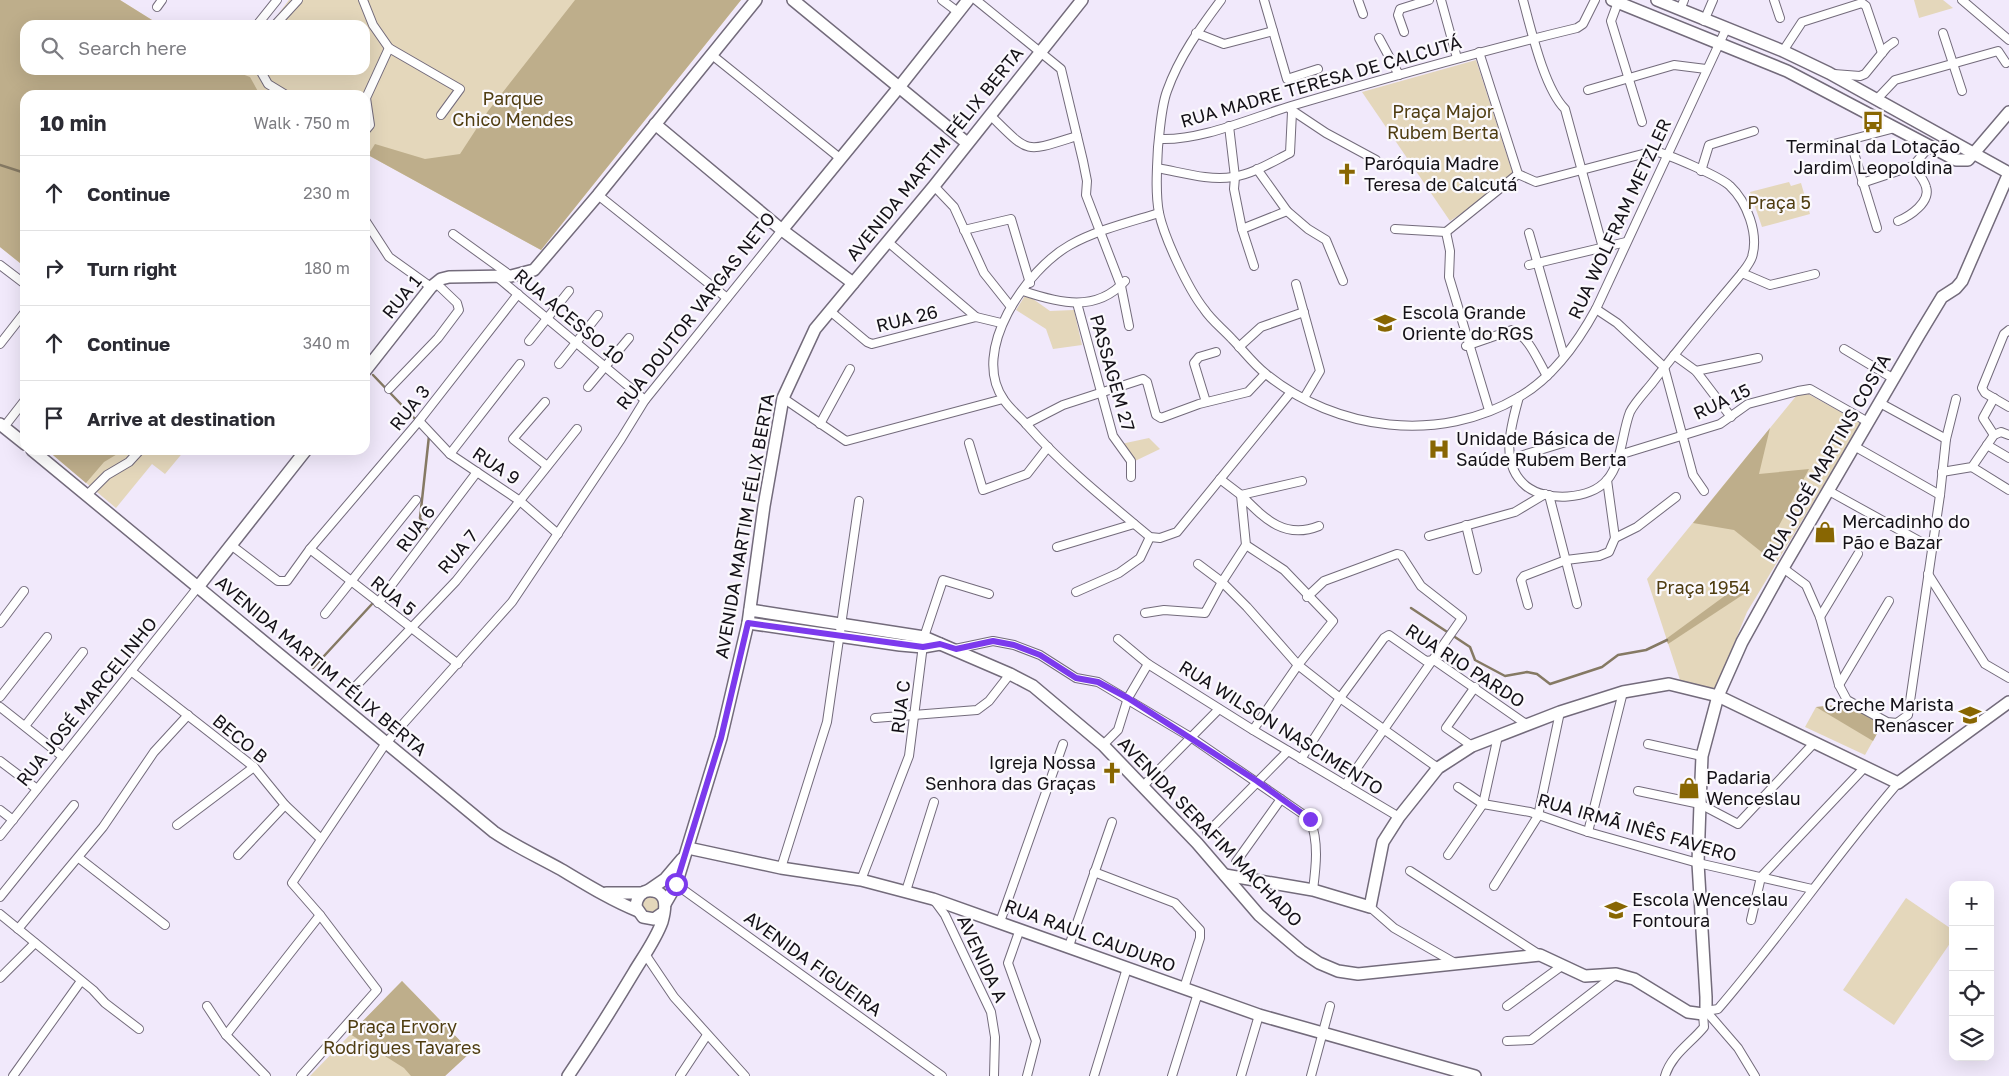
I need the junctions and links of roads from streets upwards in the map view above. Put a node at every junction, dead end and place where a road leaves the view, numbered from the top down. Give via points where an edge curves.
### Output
1 (277, 0) edge
2 (298, 0) edge
3 (363, 0) edge
4 (756, 0) edge
5 (793, 0) edge
6 (942, 0) edge
7 (968, 0) edge
8 (976, 0) edge
9 (1082, 0) edge
10 (1221, 0) edge
11 (1264, 0) edge
12 (1358, 0) edge
13 (1429, 0) edge
14 (1441, 0) edge
15 (1523, 0) edge
16 (1595, 0) edge
17 (1657, 0) edge
18 (1713, 0) edge
19 (1774, 0) edge
20 (1962, 0) edge
21 (1615, 1) edge
22 (1682, 5) edge
23 (958, 12) junction
24 (1363, 14) dead end
25 (1780, 18) dead end
26 (261, 20) edge
27 (280, 20) edge
28 (1704, 21) junction
29 (1726, 29) junction
30 (1273, 31) junction
31 (1404, 32) dead end
32 (1943, 32) dead end
33 (1196, 33) junction
34 (1379, 38) dead end
35 (1534, 38) junction
36 (2009, 40) edge
37 (1894, 42) dead end
38 (1719, 43) junction
39 (389, 48) junction
40 (1783, 51) junction
41 (1040, 52) junction
42 (1479, 52) junction
43 (1882, 53) junction
44 (712, 55) junction
45 (1457, 58) junction
46 (1952, 62) junction
47 (2006, 64) dead end
48 (1318, 69) dead end
49 (1706, 69) junction
50 (1829, 73) junction
51 (263, 75) edge
52 (1399, 75) junction
53 (1628, 79) junction
54 (900, 86) junction
55 (278, 90) edge
56 (368, 90) edge
57 (1588, 90) dead end
58 (1962, 91) dead end
59 (1877, 100) junction
60 (1290, 109) junction
61 (2009, 112) edge
62 (990, 114) junction
63 (441, 115) dead end
64 (1642, 122) dead end
65 (655, 124) junction
66 (1228, 126) junction
67 (1895, 128) junction
68 (1754, 131) dead end
69 (1077, 136) junction
70 (1159, 139) junction
71 (1850, 140) junction
72 (967, 143) junction
73 (1830, 145) dead end
74 (1929, 147) junction
75 (1975, 153) junction
76 (1666, 154) junction
77 (841, 159) junction
78 (1376, 160) dead end
79 (1913, 166) junction
80 (1157, 168) junction
81 (1582, 168) junction
82 (1257, 169) junction
83 (1701, 171) junction
84 (2009, 173) edge
85 (1518, 174) junction
86 (1235, 177) junction
87 (1862, 183) junction
88 (934, 186) junction
89 (598, 195) junction
90 (1287, 212) junction
91 (1159, 213) junction
92 (1898, 221) dead end
93 (370, 228) edge
94 (1877, 228) dead end
95 (1242, 229) junction
96 (1395, 229) dead end
97 (782, 230) junction
98 (964, 230) junction
99 (1099, 232) junction
100 (1446, 232) junction
101 (1528, 233) dead end
102 (453, 234) dead end
103 (888, 242) junction
104 (1626, 242) junction
105 (1603, 248) junction
106 (1533, 264) junction
107 (1254, 266) dead end
108 (2, 270) edge
109 (1742, 274) junction
110 (1816, 274) dead end
111 (496, 276) junction
112 (511, 276) junction
113 (20, 281) edge
114 (1343, 281) dead end
115 (1030, 282) junction
116 (853, 283) junction
117 (1123, 284) junction
118 (1296, 284) dead end
119 (433, 285) junction
120 (569, 291) dead end
121 (1023, 291) junction
122 (518, 294) junction
123 (727, 298) junction
124 (1077, 303) junction
125 (1011, 307) junction
126 (1596, 310) junction
127 (830, 311) junction
128 (1304, 312) junction
129 (598, 315) dead end
130 (976, 317) junction
131 (20, 318) edge
132 (547, 318) junction
133 (1001, 323) junction
134 (1129, 326) dead end
135 (2009, 330) edge
136 (628, 338) dead end
137 (528, 342) dead end
138 (576, 342) junction
139 (0, 344) edge
140 (1239, 346) junction
141 (1467, 346) junction
142 (1844, 349) dead end
143 (1216, 352) dead end
144 (1674, 355) junction
145 (1564, 356) junction
146 (1758, 358) dead end
147 (520, 364) dead end
148 (559, 364) dead end
149 (370, 365) edge
150 (605, 366) junction
151 (1664, 367) junction
152 (850, 368) dead end
153 (1696, 371) junction
154 (1265, 374) junction
155 (1547, 376) junction
156 (1894, 379) junction
157 (588, 387) dead end
158 (389, 389) dead end
159 (1291, 392) junction
160 (1101, 393) junction
161 (782, 398) junction
162 (1304, 398) junction
163 (1519, 398) junction
164 (1994, 398) junction
165 (1003, 399) junction
166 (1956, 399) dead end
167 (645, 400) junction
168 (545, 402) dead end
169 (1880, 402) junction
170 (1202, 403) junction
171 (20, 406) edge
172 (2009, 407) edge
173 (1489, 410) junction
174 (1731, 417) junction
175 (419, 422) junction
176 (1868, 422) junction
177 (820, 424) junction
178 (1026, 424) junction
179 (2, 428) edge
180 (578, 430) dead end
181 (1683, 435) junction
182 (1994, 435) junction
183 (2009, 435) edge
184 (1946, 438) junction
185 (20, 441) edge
186 (1566, 442) dead end
187 (968, 443) dead end
188 (1987, 444) junction
189 (1854, 446) junction
190 (1048, 447) junction
191 (450, 454) junction
192 (1619, 454) junction
193 (38, 455) edge
194 (135, 455) edge
195 (302, 455) edge
196 (2009, 458) edge
197 (1510, 459) junction
198 (547, 466) junction
199 (1972, 467) junction
200 (477, 472) junction
201 (1942, 472) junction
202 (1131, 477) dead end
203 (1220, 479) junction
204 (1607, 480) junction
205 (1302, 481) dead end
206 (2009, 490) edge
207 (1704, 491) dead end
208 (1829, 491) junction
209 (1547, 494) junction
210 (87, 495) junction
211 (1241, 495) junction
212 (1940, 495) junction
213 (1676, 498) dead end
214 (416, 500) dead end
215 (520, 501) junction
216 (859, 501) dead end
217 (1134, 524) junction
218 (1466, 525) junction
219 (1319, 526) dead end
220 (558, 534) junction
221 (1428, 536) dead end
222 (1150, 537) junction
223 (1615, 538) junction
224 (231, 545) junction
225 (1246, 545) junction
226 (1057, 547) dead end
227 (1932, 548) junction
228 (310, 549) junction
229 (1858, 554) dead end
230 (1566, 560) junction
231 (1198, 564) dead end
232 (1783, 568) junction
233 (1477, 570) dead end
234 (1928, 574) junction
235 (350, 580) junction
236 (1222, 582) junction
237 (198, 586) junction
238 (24, 591) dead end
239 (1076, 592) dead end
240 (989, 594) dead end
241 (1307, 597) junction
242 (1889, 601) dead end
243 (378, 603) junction
244 (1577, 604) dead end
245 (1528, 606) dead end
246 (750, 610) junction
247 (1145, 613) dead end
248 (325, 614) dead end
249 (1820, 617) junction
250 (0, 623) edge
251 (748, 623) junction
252 (841, 625) junction
253 (409, 628) junction
254 (840, 637) junction
255 (47, 638) dead end
256 (1118, 639) dead end
257 (923, 642) junction
258 (956, 649) junction
259 (83, 652) dead end
260 (1434, 660) junction
261 (458, 664) junction
262 (1148, 664) junction
263 (1298, 665) junction
264 (131, 671) junction
265 (1010, 674) junction
266 (2009, 678) edge
267 (1839, 685) junction
268 (1476, 687) junction
269 (355, 688) dead end
270 (1623, 692) junction
271 (1718, 696) junction
272 (0, 697) edge
273 (1128, 698) junction
274 (1340, 698) junction
275 (2009, 702) edge
276 (0, 707) edge
277 (1219, 708) junction
278 (1560, 712) junction
279 (188, 715) junction
280 (916, 715) junction
281 (875, 718) dead end
282 (1526, 724) junction
283 (25, 726) junction
284 (1384, 729) junction
285 (1253, 730) junction
286 (1498, 736) junction
287 (1192, 738) junction
288 (1815, 742) junction
289 (386, 743) junction
290 (1063, 744) dead end
291 (1648, 744) dead end
292 (1103, 745) junction
293 (1472, 746) junction
294 (1288, 751) junction
295 (62, 756) junction
296 (1702, 756) junction
297 (1301, 759) junction
298 (0, 761) edge
299 (254, 767) junction
300 (1866, 767) junction
301 (1438, 768) junction
302 (1257, 781) junction
303 (1898, 783) junction
304 (1345, 785) junction
305 (1142, 787) junction
306 (1458, 787) dead end
307 (37, 789) junction
308 (1638, 792) dead end
309 (1281, 799) junction
310 (934, 802) dead end
311 (1483, 804) junction
312 (1700, 804) junction
313 (74, 805) dead end
314 (285, 805) junction
315 (0, 810) edge
316 (1538, 816) junction
317 (1399, 817) junction
318 (13, 820) junction
319 (1112, 822) dead end
320 (177, 825) dead end
321 (1588, 832) junction
322 (1207, 833) dead end
323 (0, 836) edge
324 (321, 839) junction
325 (688, 850) junction
326 (238, 855) dead end
327 (1448, 855) dead end
328 (79, 858) junction
329 (1236, 862) dead end
330 (1698, 863) junction
331 (781, 868) junction
332 (1410, 871) dead end
333 (1094, 872) junction
334 (1225, 875) junction
335 (1761, 877) junction
336 (665, 879) junction
337 (861, 880) junction
338 (676, 884) junction
339 (1494, 886) dead end
340 (1812, 889) junction
341 (1313, 890) junction
342 (906, 891) junction
343 (597, 892) junction
344 (646, 892) junction
345 (0, 897) edge
346 (1370, 907) junction
347 (664, 908) junction
348 (946, 910) junction
349 (0, 914) edge
350 (320, 915) junction
351 (642, 915) junction
352 (1751, 920) dead end
353 (1000, 922) junction
354 (165, 925) dead end
355 (18, 929) junction
356 (1020, 929) junction
357 (35, 943) junction
358 (1069, 946) junction
359 (646, 952) junction
360 (1540, 955) junction
361 (1455, 963) junction
362 (1563, 965) junction
363 (1127, 968) junction
364 (1616, 974) junction
365 (0, 978) edge
366 (81, 980) junction
367 (1184, 988) junction
368 (1198, 993) junction
369 (207, 1006) dead end
370 (1330, 1006) dead end
371 (1508, 1006) dead end
372 (1705, 1012) junction
373 (1259, 1015) junction
374 (139, 1029) dead end
375 (226, 1035) junction
376 (707, 1035) junction
377 (1322, 1035) junction
378 (1507, 1041) dead end
379 (13, 1076) edge
380 (266, 1076) edge
381 (300, 1076) edge
382 (568, 1076) edge
383 (680, 1076) edge
384 (745, 1076) edge
385 (942, 1076) edge
386 (994, 1076) edge
387 (1028, 1076) edge
388 (1094, 1076) edge
389 (1172, 1076) edge
390 (1241, 1076) edge
391 (1311, 1076) edge
392 (1475, 1076) edge
393 (1665, 1076) edge
394 (1755, 1076) edge

1 - 26 street
2 - 27 street
3 - 39 street via 373,26
4 - 44 street
5 - 54 street
6 - 23 street
7 - 23 street, RUA DOUTOR VARGAS NETO
8 - 41 street
9 - 41 street, AVENIDA MARTIM FÉLIX BERTA
10 - 33 street, RUA WOLFRAM METZLER
11 - 30 street
12 - 24 street
13 - 31 street via 1400,9 1398,15
14 - 45 street
15 - 35 street
16 - 35 street via 1581,26
17 - 22 street
18 - 28 street
19 - 25 street
20 - 36 street
21 - 38 street
21 - 53 street via 1611,21
22 - 28 street
23 - 54 street, RUA DOUTOR VARGAS NETO
28 - 29 street
29 - 38 street, RUA WOLFRAM METZLER
29 - 40 street
30 - 33 street via 1224,44
30 - 48 street via 1287,79
32 - 46 street
33 - 70 street, RUA WOLFRAM METZLER via 1166,92
34 - 52 street
35 - 42 street
35 - 81 street via 1549,82 1565,108
37 - 43 street
38 - 49 street, RUA WOLFRAM METZLER
38 - 67 street via 1787,71
39 - 56 street
39 - 63 street via 460,89
40 - 43 street via 1802,22 1862,4 1866,6
40 - 50 street
41 - 62 street, AVENIDA MARTIM FÉLIX BERTA
41 - 69 street via 1061,69
42 - 45 street, RUA MADRE TERESA DE CALCUTÁ
42 - 85 street, RUA MADRE TERESA DE CALCUTÁ
43 - 50 street via 1866,74
44 - 65 street
44 - 77 street
45 - 52 street, RUA MADRE TERESA DE CALCUTÁ
46 - 47 street via 1998,51
46 - 58 street
46 - 59 street via 1894,80
49 - 53 street via 1674,65
49 - 76 street, RUA WOLFRAM METZLER
50 - 59 street
51 - 55 street via 268,84
52 - 60 street, RUA MADRE TERESA DE CALCUTÁ
53 - 57 street
53 - 64 street
54 - 72 street
54 - 77 street, RUA DOUTOR VARGAS NETO
59 - 75 street
60 - 66 street, RUA MADRE TERESA DE CALCUTÁ
60 - 78 street
60 - 82 street via 1290,154
61 - 75 street
62 - 69 street via 1026,147 1037,148
62 - 72 street, AVENIDA MARTIM FÉLIX BERTA
65 - 89 street
65 - 97 street
66 - 70 street, RUA MADRE TERESA DE CALCUTÁ via 1174,140
66 - 86 street
67 - 71 street
67 - 74 street
68 - 83 street via 1709,145
69 - 99 street via 1087,181 1086,196
70 - 80 street, RUA WOLFRAM METZLER
71 - 73 street
71 - 87 street
72 - 88 street, AVENIDA MARTIM FÉLIX BERTA
74 - 75 street via 1962,162
74 - 79 street
75 - 84 street
76 - 81 street via 1654,151
76 - 83 street
76 - 104 street, RUA WOLFRAM METZLER
77 - 97 street, RUA DOUTOR VARGAS NETO
79 - 87 street
79 - 92 street via 1925,184 1926,194 1916,212
80 - 86 street via 1215,178
80 - 91 street, RUA WOLFRAM METZLER
81 - 85 street via 1536,182
81 - 105 street
82 - 86 street
82 - 90 street
83 - 109 street via 1730,186 1753,227 1752,257
84 - 156 street, RUA JOSÉ MARTINS COSTA via 1962,282 1938,302
85 - 100 street
86 - 95 street
87 - 94 street
88 - 98 street via 954,207
88 - 103 street, AVENIDA MARTIM FÉLIX BERTA
89 - 112 street, RUA 1 via 540,265 526,274
89 - 123 street
90 - 95 street
90 - 114 street via 1326,240
91 - 99 street
91 - 140 street, RUA WOLFRAM METZLER via 1181,269 1204,309
93 - 119 street via 389,257
95 - 107 street
96 - 100 street
97 - 116 street
97 - 123 street, RUA DOUTOR VARGAS NETO
98 - 115 street via 1012,219
98 - 125 street via 984,273
99 - 115 street via 1070,245 1047,262
99 - 117 street
100 - 141 street via 1450,251 1449,277
101 - 106 street
102 - 112 street
103 - 116 street, AVENIDA MARTIM FÉLIX BERTA
103 - 130 street
104 - 105 street
104 - 126 street, RUA WOLFRAM METZLER
105 - 106 street
106 - 145 street
108 - 113 street
109 - 110 street via 1770,285
109 - 144 street
111 - 112 street, RUA 1
111 - 119 street, RUA 1 via 449,277
111 - 122 street, RUA ACESSO 10
115 - 121 street
116 - 127 street, AVENIDA MARTIM FÉLIX BERTA
117 - 124 street via 1101,298
117 - 134 street
118 - 128 street
119 - 149 street, RUA 1
119 - 158 street via 457,303 459,310 438,338
120 - 132 street
121 - 124 street via 1058,302
121 - 125 street
122 - 132 street, RUA ACESSO 10
122 - 175 street, RUA 3
123 - 167 street, RUA DOUTOR VARGAS NETO
124 - 160 street, PASSAGEM 27
125 - 133 street
126 - 145 street, RUA WOLFRAM METZLER via 1582,336
126 - 151 street via 1617,323
127 - 130 street, RUA 26 via 872,344
127 - 161 street, AVENIDA MARTIM FÉLIX BERTA via 815,329
128 - 140 street via 1260,327
128 - 162 street via 1320,371
129 - 138 street
130 - 133 street, RUA 26
131 - 139 street
132 - 137 street
132 - 138 street, RUA ACESSO 10
133 - 165 street via 993,356 995,380
135 - 164 street via 2004,334 1982,388
136 - 150 street
138 - 148 street
138 - 150 street, RUA ACESSO 10
140 - 154 street, RUA WOLFRAM METZLER
141 - 155 street via 1512,330 1518,332
141 - 173 street
142 - 156 street
143 - 170 street via 1198,356 1194,363
144 - 151 street
144 - 153 street
145 - 155 street, RUA WOLFRAM METZLER
146 - 153 street
147 - 191 street
150 - 157 street
150 - 167 street, RUA ACESSO 10
151 - 181 street
151 - 192 street via 1630,412
152 - 177 street
153 - 174 street
154 - 159 street, RUA WOLFRAM METZLER
154 - 170 street via 1248,392
155 - 163 street, RUA WOLFRAM METZLER
156 - 169 street, RUA JOSÉ MARTINS COSTA
159 - 162 street, RUA WOLFRAM METZLER
159 - 203 street
160 - 170 street via 1145,380 1157,418
160 - 178 street via 1063,405
160 - 202 street, PASSAGEM 27 via 1113,436 1131,461
161 - 177 street
161 - 246 street, AVENIDA MARTIM FÉLIX BERTA
162 - 173 street, RUA WOLFRAM METZLER via 1342,416 1393,425 1430,426 1458,422
163 - 173 street, RUA WOLFRAM METZLER
163 - 197 street via 1509,434
164 - 172 street
164 - 182 street via 1983,418
165 - 177 street via 846,441
165 - 178 street
166 - 184 street
167 - 220 street, RUA DOUTOR VARGAS NETO
168 - 198 street via 512,439
169 - 176 street, RUA JOSÉ MARTINS COSTA
169 - 184 street
171 - 179 street
174 - 176 street, RUA 15 via 1748,404 1810,389
174 - 181 street, RUA 15 via 1720,424
175 - 191 street, RUA 9
175 - 228 street, RUA 3
176 - 189 street, RUA JOSÉ MARTINS COSTA
178 - 190 street
179 - 185 street
180 - 198 street, RUA 7
181 - 192 street, RUA 15
181 - 207 street via 1693,475
182 - 183 street via 2000,432
182 - 188 street
184 - 201 street
186 - 197 street
187 - 190 street via 983,490 1027,474
188 - 196 street
188 - 199 street
189 - 208 street, RUA JOSÉ MARTINS COSTA
189 - 212 street
190 - 217 street
191 - 200 street, RUA 9
192 - 204 street
193 - 210 street, AVENIDA MARTIM FÉLIX BERTA
194 - 210 street via 107,475
195 - 224 street
197 - 209 street via 1519,480 1531,489
198 - 215 street, RUA 7
199 - 201 street
199 - 206 street
200 - 215 street, RUA 9
200 - 243 street, RUA 6
201 - 212 street
203 - 211 street
203 - 222 street via 1177,532 1160,538
204 - 209 street via 1588,493 1568,497
204 - 223 street
205 - 211 street
208 - 227 street
208 - 232 street, RUA JOSÉ MARTINS COSTA
209 - 218 street via 1515,512
209 - 230 street
210 - 237 street, AVENIDA MARTIM FÉLIX BERTA
211 - 219 street via 1270,523 1295,531
211 - 225 street
212 - 227 street
213 - 223 street via 1637,528
214 - 235 street
215 - 220 street, RUA 9
215 - 253 street, RUA 7 via 456,581
216 - 252 street
217 - 222 street
217 - 226 street
218 - 221 street
218 - 233 street
220 - 261 street, RUA DOUTOR VARGAS NETO via 512,602
222 - 239 street via 1140,558 1119,573
223 - 230 street via 1609,552
224 - 228 street, RUA 3 via 282,582 287,581
224 - 237 street
225 - 236 street
225 - 241 street via 1284,570
227 - 234 street
228 - 235 street, RUA 5
229 - 249 street
230 - 244 street
230 - 245 street via 1524,576 1522,580
231 - 236 street
232 - 249 street via 1806,585
232 - 271 street, RUA JOSÉ MARTINS COSTA via 1742,642
234 - 266 street via 1985,664
234 - 267 street via 1908,715 1897,723 1887,722 1847,700
235 - 243 street, RUA 5
235 - 248 street
236 - 247 street via 1205,613 1164,610
236 - 263 street
237 - 264 street, RUA JOSÉ MARCELINHO
237 - 289 street, AVENIDA MARTIM FÉLIX BERTA
238 - 250 street
240 - 257 street, RUA C via 943,580
241 - 260 street via 1324,581 1401,554 1421,586 1462,618
241 - 263 street via 1333,621
242 - 267 street
243 - 253 street, RUA 5
246 - 251 street, AVENIDA MARTIM FÉLIX BERTA
246 - 252 street, AVENIDA SERAFIM MACHADO
249 - 267 street
251 - 254 street, AVENIDA SERAFIM MACHADO
251 - 325 street, AVENIDA MARTIM FÉLIX BERTA via 721,738
252 - 254 street
252 - 257 street, AVENIDA SERAFIM MACHADO
253 - 261 street, RUA 5
253 - 269 street, RUA 7
254 - 257 street, AVENIDA SERAFIM MACHADO
254 - 331 street via 827,722
255 - 272 street
256 - 262 street, RUA WILSON NASCIMENTO
257 - 258 street, AVENIDA SERAFIM MACHADO
257 - 280 street, RUA C
258 - 265 street, AVENIDA SERAFIM MACHADO
258 - 273 street via 993,641 1014,645 1040,655 1076,678 1098,682
259 - 283 street
260 - 268 street, RUA RIO PARDO
260 - 274 street, RUA RIO PARDO via 1426,661 1386,636
260 - 284 street
261 - 289 street, RUA DOUTOR VARGAS NETO
262 - 273 street
262 - 277 street, RUA WILSON NASCIMENTO
263 - 274 street
263 - 285 street
264 - 279 street, BECO B
264 - 295 street, RUA JOSÉ MARCELINHO
265 - 280 street via 990,701 977,710
265 - 292 street, AVENIDA SERAFIM MACHADO via 1033,686
268 - 282 street, RUA RIO PARDO
268 - 293 street via 1446,728
270 - 271 street via 1668,684
270 - 278 street
270 - 321 street
271 - 288 street
271 - 296 street, RUA JOSÉ MARTINS COSTA
273 - 287 street
273 - 292 street via 1118,730
274 - 284 street
274 - 297 street
275 - 303 street
276 - 283 street
277 - 285 street, RUA WILSON NASCIMENTO
277 - 287 street
278 - 282 street
278 - 316 street
279 - 299 street, BECO B
279 - 328 street via 154,752
280 - 281 street
280 - 337 street, RUA C via 909,756
282 - 286 street
283 - 295 street
284 - 301 street
284 - 304 street
285 - 294 street, RUA WILSON NASCIMENTO
286 - 293 street
286 - 311 street
287 - 302 street
287 - 305 street
288 - 300 street
288 - 312 street via 1738,824
289 - 324 street, RUA DOUTOR VARGAS NETO
289 - 343 street, AVENIDA MARTIM FÉLIX BERTA via 494,832
290 - 353 street
291 - 296 street
292 - 305 street, AVENIDA SERAFIM MACHADO
293 - 301 street
294 - 297 street, RUA WILSON NASCIMENTO
294 - 302 street
295 - 307 street, RUA JOSÉ MARCELINHO
296 - 312 street, RUA JOSÉ MARTINS COSTA
297 - 304 street, RUA WILSON NASCIMENTO
298 - 307 street
299 - 314 street, BECO B
299 - 320 street
300 - 303 street
300 - 335 street
301 - 317 street
302 - 309 street
302 - 322 street
303 - 340 street
304 - 317 street, RUA WILSON NASCIMENTO
305 - 334 street, AVENIDA SERAFIM MACHADO
306 - 311 street, RUA IRMÃ INÊS FAVERO
307 - 318 street, RUA JOSÉ MARCELINHO
308 - 312 street
309 - 329 street
309 - 341 street via 1310,819 1314,828 1317,857
310 - 342 street
311 - 316 street, RUA IRMÃ INÊS FAVERO
311 - 327 street
312 - 330 street, RUA JOSÉ MARTINS COSTA
313 - 345 street
314 - 324 street, BECO B
314 - 326 street
315 - 318 street
316 - 321 street, RUA IRMÃ INÊS FAVERO
316 - 339 street
317 - 346 street via 1383,842
318 - 323 street, RUA JOSÉ MARCELINHO
319 - 333 street
321 - 330 street, RUA IRMÃ INÊS FAVERO
324 - 350 street, RUA DOUTOR VARGAS NETO via 292,883
325 - 331 street, RUA RAUL CAUDURO
325 - 336 street, AVENIDA MARTIM FÉLIX BERTA
325 - 338 street, AVENIDA MARTIM FÉLIX BERTA
328 - 354 street
328 - 355 street
330 - 335 street, RUA IRMÃ INÊS FAVERO
330 - 372 street, RUA JOSÉ MARTINS COSTA
331 - 337 street, RUA RAUL CAUDURO
332 - 360 street
333 - 358 street
333 - 367 street via 1175,902 1200,930
334 - 341 street
334 - 361 street, AVENIDA SERAFIM MACHADO via 1260,915 1301,951 1338,971 1358,974
335 - 340 street, RUA IRMÃ INÊS FAVERO
335 - 352 street
336 - 338 street, AVENIDA FIGUEIRA
336 - 344 street, AVENIDA MARTIM FÉLIX BERTA
337 - 342 street, RUA RAUL CAUDURO
338 - 347 street, AVENIDA MARTIM FÉLIX BERTA
338 - 385 street, AVENIDA FIGUEIRA
340 - 372 street via 1718,1009
341 - 346 street
342 - 348 street, RUA RAUL CAUDURO via 933,899
343 - 344 street, AVENIDA MARTIM FÉLIX BERTA via 620,895
343 - 351 street, AVENIDA MARTIM FÉLIX BERTA
344 - 347 street via 659,893
344 - 351 street via 636,902
346 - 361 street via 1394,928
347 - 351 street via 658,918
347 - 359 street, AVENIDA MARTIM FÉLIX BERTA via 662,923
348 - 353 street, RUA RAUL CAUDURO
348 - 386 street, AVENIDA A via 991,1012 995,1038
349 - 355 street
350 - 375 street
350 - 381 street via 377,990
351 - 359 street via 648,928
353 - 356 street, RUA RAUL CAUDURO
355 - 357 street
356 - 358 street, RUA RAUL CAUDURO
356 - 387 street via 1008,963 1036,1041
357 - 365 street
357 - 366 street
358 - 363 street, RUA RAUL CAUDURO
359 - 376 street via 674,997
359 - 382 street, AVENIDA MARTIM FÉLIX BERTA
360 - 361 street, AVENIDA SERAFIM MACHADO
360 - 362 street, AVENIDA SERAFIM MACHADO
362 - 364 street, AVENIDA SERAFIM MACHADO via 1585,976
362 - 371 street
363 - 367 street, RUA RAUL CAUDURO
363 - 388 street
364 - 372 street via 1634,979 1688,1012
364 - 378 street via 1530,1040
366 - 374 street
366 - 379 street
367 - 368 street, RUA RAUL CAUDURO
368 - 373 street, RUA RAUL CAUDURO
368 - 389 street
369 - 375 street
370 - 377 street
372 - 393 street via 1704,1027 1676,1055
372 - 394 street via 1738,1048
373 - 377 street, RUA RAUL CAUDURO
373 - 390 street
375 - 380 street
376 - 383 street
376 - 384 street
377 - 391 street
377 - 392 street, RUA RAUL CAUDURO

